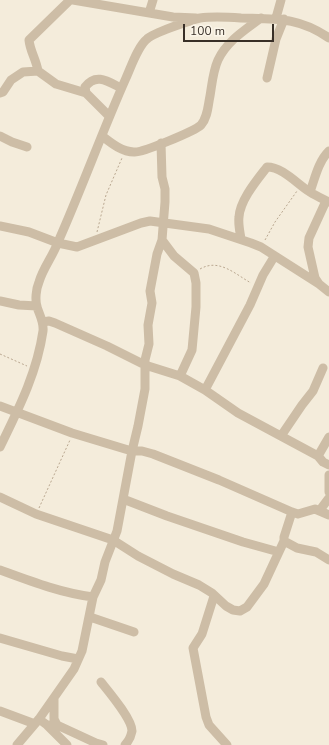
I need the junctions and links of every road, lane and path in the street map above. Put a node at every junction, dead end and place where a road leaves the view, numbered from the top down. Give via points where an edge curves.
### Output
1 (71, 0) edge
2 (153, 0) edge
3 (281, 0) edge
4 (149, 13) junction
5 (200, 18) junction
6 (262, 18) junction
7 (280, 19) junction
8 (329, 38) edge
9 (38, 71) junction
10 (266, 78) dead end
11 (122, 88) junction
12 (0, 93) edge
13 (86, 93) junction
14 (109, 116) junction
15 (0, 136) edge
16 (102, 136) junction
17 (161, 143) junction
18 (27, 146) dead end
19 (125, 151) junction
20 (329, 151) edge
21 (301, 186) junction
22 (310, 192) junction
23 (327, 202) edge
24 (164, 223) junction
25 (0, 226) edge
26 (241, 239) junction
27 (95, 240) junction
28 (162, 240) junction
29 (58, 243) junction
30 (261, 247) junction
31 (274, 257) junction
32 (194, 273) junction
33 (319, 284) junction
34 (258, 288) junction
35 (329, 292) edge
36 (0, 301) edge
37 (36, 306) junction
38 (43, 322) junction
39 (0, 354) edge
40 (145, 365) junction
41 (323, 368) dead end
42 (35, 369) junction
43 (180, 376) junction
44 (205, 390) junction
45 (0, 406) edge
46 (17, 412) junction
47 (72, 433) junction
48 (282, 436) junction
49 (329, 437) edge
50 (0, 447) edge
51 (132, 451) junction
52 (318, 456) junction
53 (329, 465) edge
54 (329, 475) edge
55 (329, 492) edge
56 (0, 497) edge
57 (329, 498) edge
58 (123, 499) junction
59 (320, 510) junction
60 (292, 512) junction
61 (36, 514) junction
62 (329, 515) edge
63 (114, 540) junction
64 (284, 541) junction
65 (279, 552) junction
66 (329, 560) edge
67 (0, 570) edge
68 (214, 596) junction
69 (93, 597) junction
70 (90, 617) junction
71 (134, 632) dead end
72 (0, 638) edge
73 (78, 659) junction
74 (101, 682) dead end
75 (54, 698) junction
76 (0, 711) edge
77 (37, 721) junction
78 (47, 725) junction
79 (57, 726) junction
80 (17, 745) edge
81 (67, 745) edge
82 (103, 745) edge
83 (125, 745) edge
84 (227, 745) edge

1 - 4 street
1 - 9 street via 29,40
2 - 4 street
3 - 7 street
4 - 5 street
5 - 6 street
5 - 11 street via 159,32 145,40
6 - 7 street
6 - 17 street via 235,38 218,60 205,118 200,125
7 - 8 street via 302,24
7 - 10 street
9 - 12 street via 23,72 11,80
9 - 13 street via 56,84
11 - 13 street via 101,78 87,84
11 - 14 street
13 - 14 street
14 - 16 street
15 - 18 street
16 - 19 street
16 - 29 street
17 - 19 street via 135,152
17 - 24 street via 165,189
19 - 27 path via 106,195
20 - 22 street via 320,162
21 - 22 street
21 - 26 street via 274,167 267,167 253,185 239,214
21 - 30 path via 275,222
22 - 23 street
23 - 33 street via 309,238 308,247 313,272
24 - 26 street via 209,229
24 - 27 street via 141,223
24 - 28 street
25 - 29 street via 29,232
26 - 30 street
27 - 29 street via 77,247
28 - 32 street via 174,256
28 - 40 street via 156,254 150,291 152,303
29 - 37 street via 39,281
30 - 31 street
31 - 33 street
31 - 34 street
32 - 34 path via 214,264
32 - 43 street via 197,293 192,350
33 - 35 street
34 - 44 street
36 - 37 street
37 - 38 street
38 - 40 street via 56,323
38 - 42 street
39 - 42 path
40 - 43 street
40 - 51 street via 145,389
41 - 48 street via 313,391
42 - 46 street
43 - 44 street
44 - 48 street via 238,413
45 - 46 street
46 - 47 street
46 - 50 street
47 - 51 street
47 - 61 path
48 - 52 street
49 - 52 street
51 - 58 street
51 - 60 street via 142,450 159,456
52 - 53 street
54 - 55 street
56 - 61 street
57 - 59 street
58 - 63 street
58 - 65 street via 166,516
59 - 60 street via 298,514
59 - 62 street
60 - 64 street
61 - 63 street
63 - 68 street via 138,556 199,585
63 - 69 street
64 - 65 street
64 - 66 street via 297,548 316,552
65 - 68 street via 264,584 248,608 233,610
67 - 69 street via 57,590
68 - 84 street via 202,634 193,648 206,717 209,725
69 - 70 street
70 - 71 street
70 - 73 street
72 - 73 street
73 - 75 street
74 - 83 street via 129,721 132,730 130,740
75 - 77 street
75 - 79 street via 54,719
76 - 77 street
77 - 78 street
77 - 80 street
78 - 79 street
78 - 81 street
79 - 82 street

